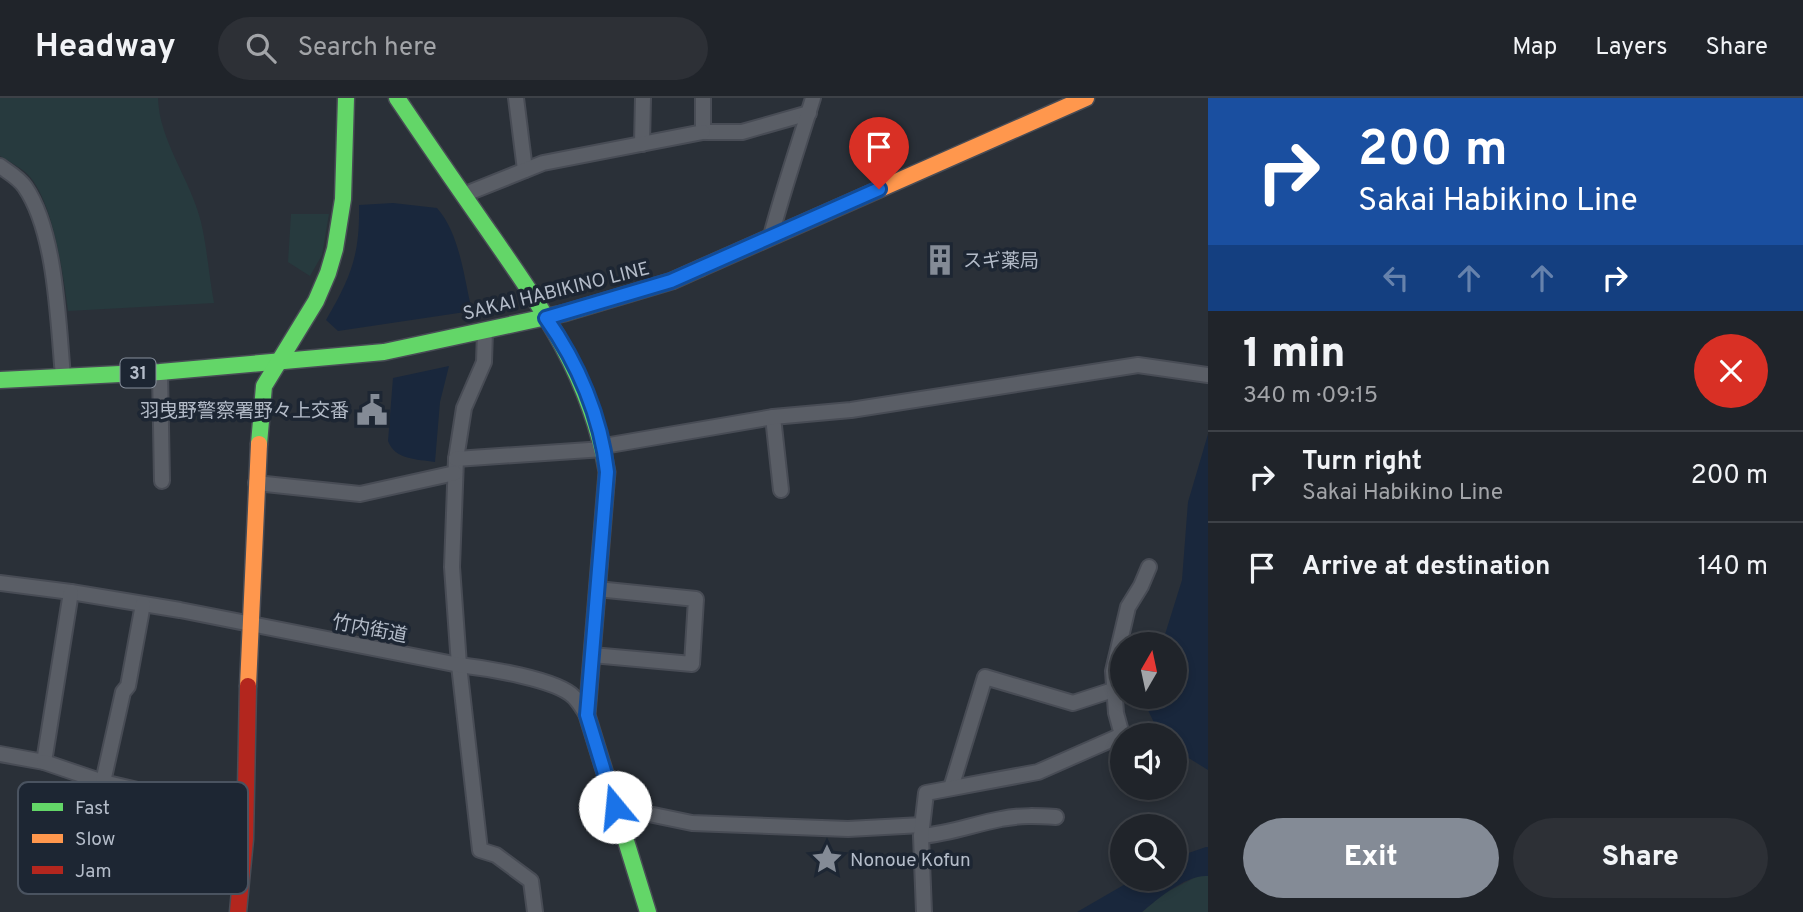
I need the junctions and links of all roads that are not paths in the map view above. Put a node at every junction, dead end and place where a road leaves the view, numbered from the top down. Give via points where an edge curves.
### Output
1 (346, 98) edge
2 (397, 98) edge
3 (516, 98) edge
4 (643, 98) edge
5 (703, 98) edge
6 (1086, 98) edge
7 (811, 105) edge
8 (703, 132) junction
9 (642, 144) junction
10 (0, 166) edge
11 (525, 170) junction
12 (463, 195) junction
13 (771, 236) junction
14 (546, 318) junction
15 (485, 331) junction
16 (277, 362) junction
17 (160, 372) junction
18 (1208, 374) edge
19 (63, 376) junction
20 (0, 380) edge
21 (773, 417) junction
22 (604, 448) junction
23 (456, 466) junction
24 (162, 481) dead end
25 (256, 483) junction
26 (781, 490) dead end
27 (1149, 567) dead end
28 (0, 583) edge
29 (597, 589) junction
30 (71, 592) junction
31 (143, 604) junction
32 (249, 624) junction
33 (1122, 632) edge
34 (592, 655) junction
35 (459, 665) junction
36 (1110, 691) edge
37 (1115, 709) edge
38 (587, 715) junction
39 (0, 754) edge
40 (44, 762) junction
41 (103, 782) joint
42 (247, 782) edge
43 (951, 788) junction
44 (615, 807) junction
45 (1056, 817) dead end
46 (922, 830) junction
47 (239, 894) edge
48 (238, 912) edge
49 (535, 912) edge
50 (648, 912) edge
51 (924, 912) edge

1 - 16 street via 334,253 317,298
2 - 12 street
3 - 11 street
4 - 9 street
5 - 8 street
6 - 13 street, SAKAI HABIKINO LINE / 31
7 - 8 street via 742,132
7 - 13 street
8 - 9 street
9 - 11 street
10 - 19 street via 23,184 39,219 53,269
11 - 12 street
12 - 14 street
13 - 14 street, SAKAI HABIKINO LINE / 31 via 671,281
14 - 15 street, SAKAI HABIKINO LINE / 31
14 - 22 street via 590,401
15 - 16 street, SAKAI HABIKINO LINE / 31 via 384,352
15 - 23 street via 484,362 464,408
16 - 17 street, SAKAI HABIKINO LINE / 31
16 - 25 street via 262,393
17 - 19 street, SAKAI HABIKINO LINE / 31
17 - 24 street
18 - 21 street via 1138,365 851,410
19 - 20 street, SAKAI HABIKINO LINE / 31
21 - 22 street
21 - 26 street
22 - 23 street
22 - 29 street via 607,472
23 - 25 street via 360,494
23 - 35 street via 452,566
25 - 32 street
27 - 33 street via 1128,607
28 - 30 street, 竹内街道
29 - 34 street
29 - 34 street via 696,599 692,664
30 - 31 street, 竹内街道
30 - 40 street
31 - 32 street, 竹内街道
31 - 41 street
32 - 35 street, 竹内街道
32 - 42 street
34 - 38 street
35 - 38 street, 竹内街道 via 540,681 573,695
35 - 49 street via 480,850 496,855 531,881
36 - 43 street via 1073,703 985,677
37 - 43 street via 1122,735 1038,772
38 - 44 street
39 - 40 street
40 - 41 street
43 - 46 street via 926,793
44 - 46 street via 692,823
44 - 50 street
45 - 46 street via 1005,818 943,834
46 - 51 street
47 - 48 street

